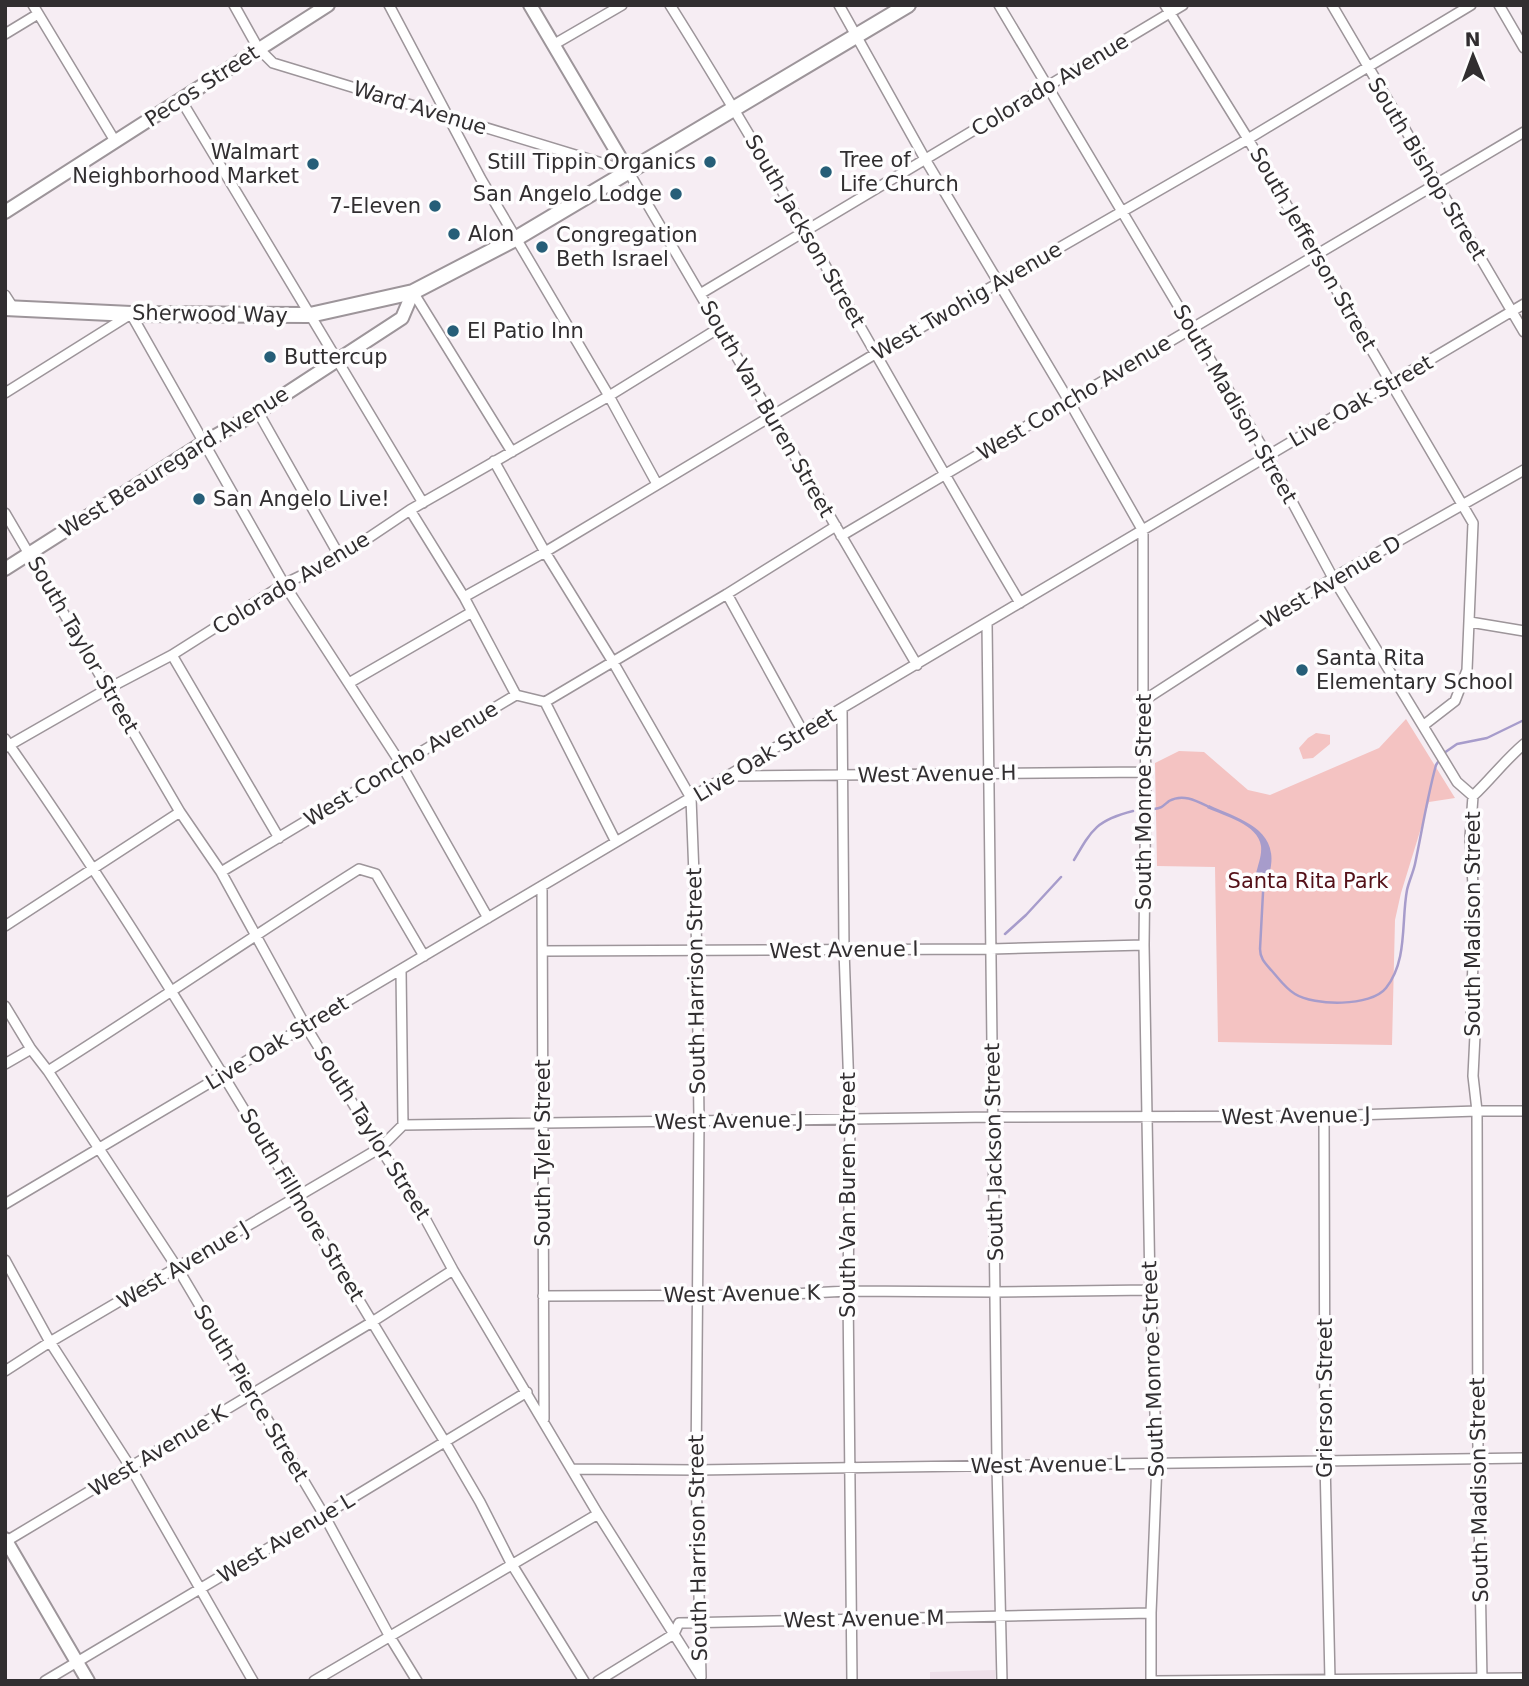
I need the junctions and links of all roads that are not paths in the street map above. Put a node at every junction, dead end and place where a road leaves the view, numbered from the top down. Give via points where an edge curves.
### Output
1 (234, 5) edge
2 (328, 5) edge
3 (389, 5) edge
4 (530, 5) edge
5 (622, 5) edge
6 (670, 5) edge
7 (839, 5) edge
8 (908, 5) edge
9 (999, 5) edge
10 (1183, 5) edge
11 (1332, 5) edge
12 (1471, 5) edge
13 (1499, 5) edge
14 (1168, 9) edge
15 (36, 10) edge
16 (5, 34) edge
17 (857, 35) junction
18 (553, 45) junction
19 (258, 48) junction
20 (1524, 48) edge
21 (1367, 68) junction
22 (1047, 86) junction
23 (181, 100) junction
24 (734, 107) junction
25 (447, 117) junction
26 (1524, 132) edge
27 (1248, 139) junction
28 (115, 141) junction
29 (925, 159) junction
30 (628, 171) junction
31 (1436, 184) junction
32 (5, 212) edge
33 (1121, 212) junction
34 (804, 231) junction
35 (515, 239) junction
36 (1316, 255) junction
37 (997, 282) junction
38 (413, 292) junction
39 (700, 294) junction
40 (5, 295) edge
41 (1524, 304) edge
42 (10, 309) edge
43 (1512, 311) junction
44 (131, 314) junction
45 (310, 316) junction
46 (719, 328) junction
47 (1191, 329) junction
48 (1524, 332) edge
49 (875, 354) junction
50 (336, 359) junction
51 (1392, 384) junction
52 (5, 393) edge
53 (609, 396) junction
54 (1069, 401) junction
55 (258, 412) junction
56 (771, 416) junction
57 (203, 443) junction
58 (512, 452) junction
59 (1267, 455) junction
60 (494, 461) junction
61 (1524, 470) edge
62 (944, 475) junction
63 (657, 484) junction
64 (423, 503) junction
65 (1461, 507) junction
66 (410, 510) junction
67 (5, 513) edge
68 (835, 526) junction
69 (1143, 531) junction
70 (841, 536) junction
71 (545, 552) junction
72 (29, 553) junction
73 (340, 557) junction
74 (5, 569) edge
75 (1333, 578) junction
76 (284, 584) junction
77 (727, 594) junction
78 (464, 597) junction
79 (1020, 604) junction
80 (472, 612) junction
81 (1470, 621) junction
82 (988, 623) junction
83 (1524, 631) edge
84 (172, 655) junction
85 (613, 662) junction
86 (916, 665) junction
87 (349, 683) junction
88 (109, 688) junction
89 (516, 695) junction
90 (1143, 701) junction
91 (545, 702) junction
92 (842, 709) junction
93 (1424, 725) junction
94 (803, 732) junction
95 (7, 744) edge
96 (1524, 744) edge
97 (401, 764) junction
98 (1146, 772) junction
99 (989, 774) junction
100 (728, 776) junction
101 (842, 776) junction
102 (1473, 796) junction
103 (691, 798) junction
104 (180, 811) junction
105 (279, 838) junction
106 (616, 842) junction
107 (93, 870) junction
108 (221, 872) junction
109 (542, 886) junction
110 (488, 918) junction
111 (5, 926) edge
112 (254, 934) junction
113 (1144, 945) junction
114 (991, 949) junction
115 (844, 950) junction
116 (543, 951) junction
117 (697, 951) junction
118 (424, 956) junction
119 (401, 970) junction
120 (173, 992) junction
121 (5, 1006) edge
122 (306, 1025) junction
123 (31, 1049) junction
124 (5, 1064) edge
125 (48, 1071) junction
126 (224, 1074) junction
127 (1477, 1111) junction
128 (1524, 1111) edge
129 (1324, 1116) junction
130 (993, 1117) junction
131 (1148, 1117) junction
132 (850, 1119) junction
133 (699, 1121) junction
134 (403, 1125) junction
135 (542, 1125) junction
136 (99, 1148) junction
137 (380, 1148) junction
138 (296, 1197) junction
139 (5, 1204) edge
140 (5, 1260) edge
141 (178, 1269) junction
142 (453, 1270) junction
143 (1150, 1290) junction
144 (848, 1291) junction
145 (995, 1292) junction
146 (544, 1296) junction
147 (698, 1296) junction
148 (372, 1322) junction
149 (50, 1342) junction
150 (5, 1371) edge
151 (527, 1392) junction
152 (251, 1395) junction
153 (544, 1420) junction
154 (445, 1441) junction
155 (1524, 1458) edge
156 (1478, 1459) junction
157 (1325, 1461) junction
158 (1157, 1463) junction
159 (997, 1466) junction
160 (850, 1467) junction
161 (131, 1468) junction
162 (573, 1469) junction
163 (696, 1470) junction
164 (598, 1514) junction
165 (324, 1515) junction
166 (6, 1540) edge
167 (511, 1563) junction
168 (200, 1590) junction
169 (1151, 1613) junction
170 (1002, 1618) junction
171 (851, 1620) junction
172 (700, 1622) junction
173 (674, 1634) junction
174 (390, 1637) junction
175 (78, 1662) junction
176 (1524, 1678) edge
177 (701, 1679) edge
178 (1482, 1679) edge
179 (1330, 1680) edge
180 (45, 1681) edge
181 (88, 1681) edge
182 (253, 1681) edge
183 (314, 1681) edge
184 (417, 1681) edge
185 (584, 1681) edge
186 (598, 1681) edge
187 (852, 1681) edge
188 (1002, 1681) edge
189 (1154, 1681) edge

1 - 19 street
2 - 19 street, Pecos Street
3 - 25 street
4 - 18 street, South Van Buren Street
5 - 18 street
6 - 24 street, South Jackson Street
7 - 17 street, South Monroe Street
8 - 17 main road
9 - 22 street, South Madison Street
10 - 14 street, Colorado Avenue
11 - 21 street, South Bishop Street
12 - 21 street, West Twohig Avenue
13 - 20 street
14 - 22 street, Colorado Avenue
14 - 27 street, South Jefferson Street
15 - 16 street
15 - 28 street
17 - 24 main road
17 - 29 street, South Monroe Street
18 - 30 street, South Van Buren Street
19 - 23 street, Pecos Street
19 - 25 street, Ward Avenue via 273,63
21 - 27 street, West Twohig Avenue
21 - 31 street, South Bishop Street
22 - 29 street, Colorado Avenue
22 - 33 street, South Madison Street
23 - 28 street, Pecos Street
23 - 45 street
24 - 30 main road
24 - 34 street, South Jackson Street
25 - 30 street, Ward Avenue
25 - 35 street
26 - 31 street, West Concho Avenue
27 - 33 street, West Twohig Avenue
27 - 36 street, South Jefferson Street
28 - 32 street, Pecos Street
29 - 34 street, Colorado Avenue
29 - 37 street, South Monroe Street
30 - 35 main road
30 - 39 street, South Van Buren Street
31 - 36 street, West Concho Avenue
31 - 43 street, South Bishop Street
33 - 37 street, West Twohig Avenue
33 - 47 street, South Madison Street
34 - 39 street, Colorado Avenue
34 - 49 street, South Jackson Street
35 - 38 main road
35 - 53 street
36 - 47 street, West Concho Avenue
36 - 51 street, South Jefferson Street
37 - 49 street, West Twohig Avenue
37 - 54 street, South Monroe Street
38 - 45 main road, Sherwood Way
38 - 50 street, West Beauregard Avenue via 402,318
38 - 58 street
39 - 46 street, South Van Buren Street
40 - 42 street
41 - 43 street, Live Oak Street
42 - 44 main road, Sherwood Way
43 - 48 street, South Bishop Street
43 - 51 street, Live Oak Street
44 - 45 main road, Sherwood Way
44 - 52 street
44 - 57 street
45 - 50 street
46 - 53 street, Colorado Avenue
46 - 56 street, South Van Buren Street
47 - 54 street, West Concho Avenue
47 - 59 street, South Madison Street
49 - 56 street, West Twohig Avenue
49 - 62 street, South Jackson Street
50 - 55 street, West Beauregard Avenue
50 - 64 street
51 - 59 street, Live Oak Street
51 - 65 street, South Jefferson Street
53 - 58 street, Colorado Avenue
53 - 63 street
54 - 62 street, West Concho Avenue
54 - 69 street, South Monroe Street
55 - 57 street, West Beauregard Avenue
55 - 73 street
56 - 63 street, West Twohig Avenue
56 - 68 street, South Van Buren Street
57 - 72 street, West Beauregard Avenue
57 - 76 street
58 - 60 street, Colorado Avenue
59 - 69 street, Live Oak Street
59 - 75 street, South Madison Street
60 - 64 street, Colorado Avenue
60 - 71 street, South Harrison Street
61 - 65 street, West Avenue D
62 - 70 street, West Concho Avenue
62 - 79 street, South Jackson Street
63 - 71 street, West Twohig Avenue
64 - 66 street, Colorado Avenue
65 - 75 street, West Avenue D
65 - 81 street, South Jefferson Street via 1472,523
66 - 73 street, Colorado Avenue
66 - 78 street
67 - 72 street, South Taylor Street
68 - 70 street, South Van Buren Street
68 - 77 street
69 - 79 street, Live Oak Street
69 - 90 street, South Monroe Street
70 - 86 street, South Van Buren Street
71 - 78 street, West Twohig Avenue
71 - 85 street, South Harrison Street
72 - 74 street, West Beauregard Avenue
72 - 88 street, South Taylor Street
73 - 76 street, Colorado Avenue
75 - 90 street, West Avenue D
75 - 93 street, South Madison Street
76 - 84 street, Colorado Avenue
76 - 87 street
77 - 85 street
77 - 94 street
78 - 80 street
79 - 82 street, Live Oak Street
80 - 87 street
80 - 89 street
81 - 83 street
81 - 93 street, South Jefferson Street via 1467,670 1455,701
82 - 86 street, Live Oak Street
82 - 99 street, South Jackson Street
84 - 88 street, Colorado Avenue
84 - 105 street
85 - 91 street
85 - 103 street, South Harrison Street
86 - 92 street, Live Oak Street
87 - 97 street
88 - 95 street, Colorado Avenue
88 - 104 street, South Taylor Street
89 - 91 street, West Concho Avenue
89 - 97 street, West Concho Avenue
90 - 98 street, South Monroe Street
91 - 106 street
92 - 94 street, Live Oak Street
92 - 101 street, South Van Buren Street
93 - 102 street, South Madison Street via 1457,782
94 - 100 street, Live Oak Street
95 - 107 street, South Fillmore Street
96 - 102 street
97 - 105 street, West Concho Avenue
97 - 110 street
98 - 99 street, West Avenue H
98 - 113 street, South Monroe Street
99 - 101 street, West Avenue H
99 - 114 street, South Jackson Street
100 - 101 street, West Avenue H
100 - 103 street, Live Oak Street
101 - 115 street, South Van Buren Street
102 - 127 street, South Madison Street via 1471,1012
103 - 106 street, Live Oak Street
103 - 117 street, South Harrison Street
104 - 107 street
104 - 108 street, South Taylor Street
105 - 108 street, West Concho Avenue
106 - 109 street, Live Oak Street
107 - 111 street
107 - 120 street, South Fillmore Street
108 - 112 street, South Taylor Street
109 - 110 street, Live Oak Street
109 - 116 street, South Tyler Street
110 - 118 street, Live Oak Street
112 - 118 street via 359,869 376,874
112 - 120 street
112 - 122 street, South Taylor Street
113 - 114 street, West Avenue I
113 - 131 street, South Monroe Street
114 - 115 street, West Avenue I
114 - 130 street, South Jackson Street
115 - 117 street, West Avenue I
115 - 132 street, South Van Buren Street
116 - 117 street, West Avenue I
116 - 135 street, South Tyler Street
117 - 133 street, South Harrison Street
118 - 119 street, Live Oak Street
119 - 122 street, Live Oak Street
119 - 134 street
120 - 125 street
120 - 126 street, South Fillmore Street
121 - 123 street, South Pierce Street
122 - 126 street, Live Oak Street
122 - 137 street, South Taylor Street
123 - 124 street
123 - 125 street, South Pierce Street
125 - 136 street, South Pierce Street
126 - 136 street, Live Oak Street
126 - 138 street, South Fillmore Street
127 - 128 street, West Avenue J
127 - 129 street, West Avenue J
127 - 156 street, South Madison Street
129 - 131 street, West Avenue J
129 - 157 street, Grierson Street
130 - 131 street, West Avenue J
130 - 132 street, West Avenue J
130 - 145 street, South Jackson Street
131 - 143 street, South Monroe Street
132 - 133 street, West Avenue J
132 - 144 street, South Van Buren Street
133 - 135 street, West Avenue J
133 - 147 street, South Harrison Street
134 - 135 street, West Avenue J
134 - 137 street, West Avenue J
135 - 146 street, South Tyler Street
136 - 139 street, Live Oak Street
136 - 141 street, South Pierce Street
137 - 138 street, West Avenue J
137 - 142 street, South Taylor Street
138 - 141 street, West Avenue J
138 - 148 street, South Fillmore Street
140 - 149 street
141 - 149 street, West Avenue J
141 - 152 street, South Pierce Street
142 - 148 street, West Avenue K
142 - 151 street, South Taylor Street
143 - 145 street, West Avenue K
143 - 158 street, South Monroe Street
144 - 145 street, West Avenue K
144 - 147 street, West Avenue K
144 - 160 street, South Van Buren Street
145 - 159 street, South Jackson Street
146 - 147 street, West Avenue K
146 - 153 street, South Tyler Street
147 - 163 street, South Harrison Street
148 - 152 street, West Avenue K
148 - 154 street, South Fillmore Street
149 - 150 street, West Avenue J
149 - 161 street
151 - 153 street, South Taylor Street
151 - 154 street, West Avenue L
152 - 161 street, West Avenue K
152 - 165 street, South Pierce Street
153 - 162 street, South Taylor Street
154 - 165 street, West Avenue L
154 - 167 street, South Fillmore Street
155 - 156 street, West Avenue L
156 - 157 street, West Avenue L
156 - 178 street, South Madison Street
157 - 158 street, West Avenue L
157 - 179 street, Grierson Street
158 - 159 street, West Avenue L
158 - 169 street, South Monroe Street
159 - 160 street, West Avenue L
159 - 170 street, South Jackson Street
160 - 163 street, West Avenue L
160 - 171 street, South Van Buren Street
161 - 166 street, West Avenue K
161 - 168 street
162 - 163 street, West Avenue L
162 - 164 street, South Taylor Street
163 - 172 street, South Harrison Street
164 - 167 street
164 - 173 street, South Taylor Street
165 - 168 street, West Avenue L
165 - 174 street, South Pierce Street
166 - 175 street
167 - 174 street
167 - 185 street, South Fillmore Street
168 - 175 street, West Avenue L
168 - 182 street
169 - 170 street, West Avenue M
169 - 189 street, South Monroe Street
170 - 171 street, West Avenue M
170 - 188 street, South Jackson Street
171 - 172 street, West Avenue M
171 - 187 street, South Van Buren Street
172 - 173 street, West Avenue M via 678,1623
172 - 177 street, South Harrison Street
173 - 177 street, South Taylor Street
173 - 186 street, West Avenue M
174 - 183 street
174 - 184 street, South Pierce Street
175 - 180 street, West Avenue L
175 - 181 street
176 - 178 street
178 - 179 street
179 - 189 street

